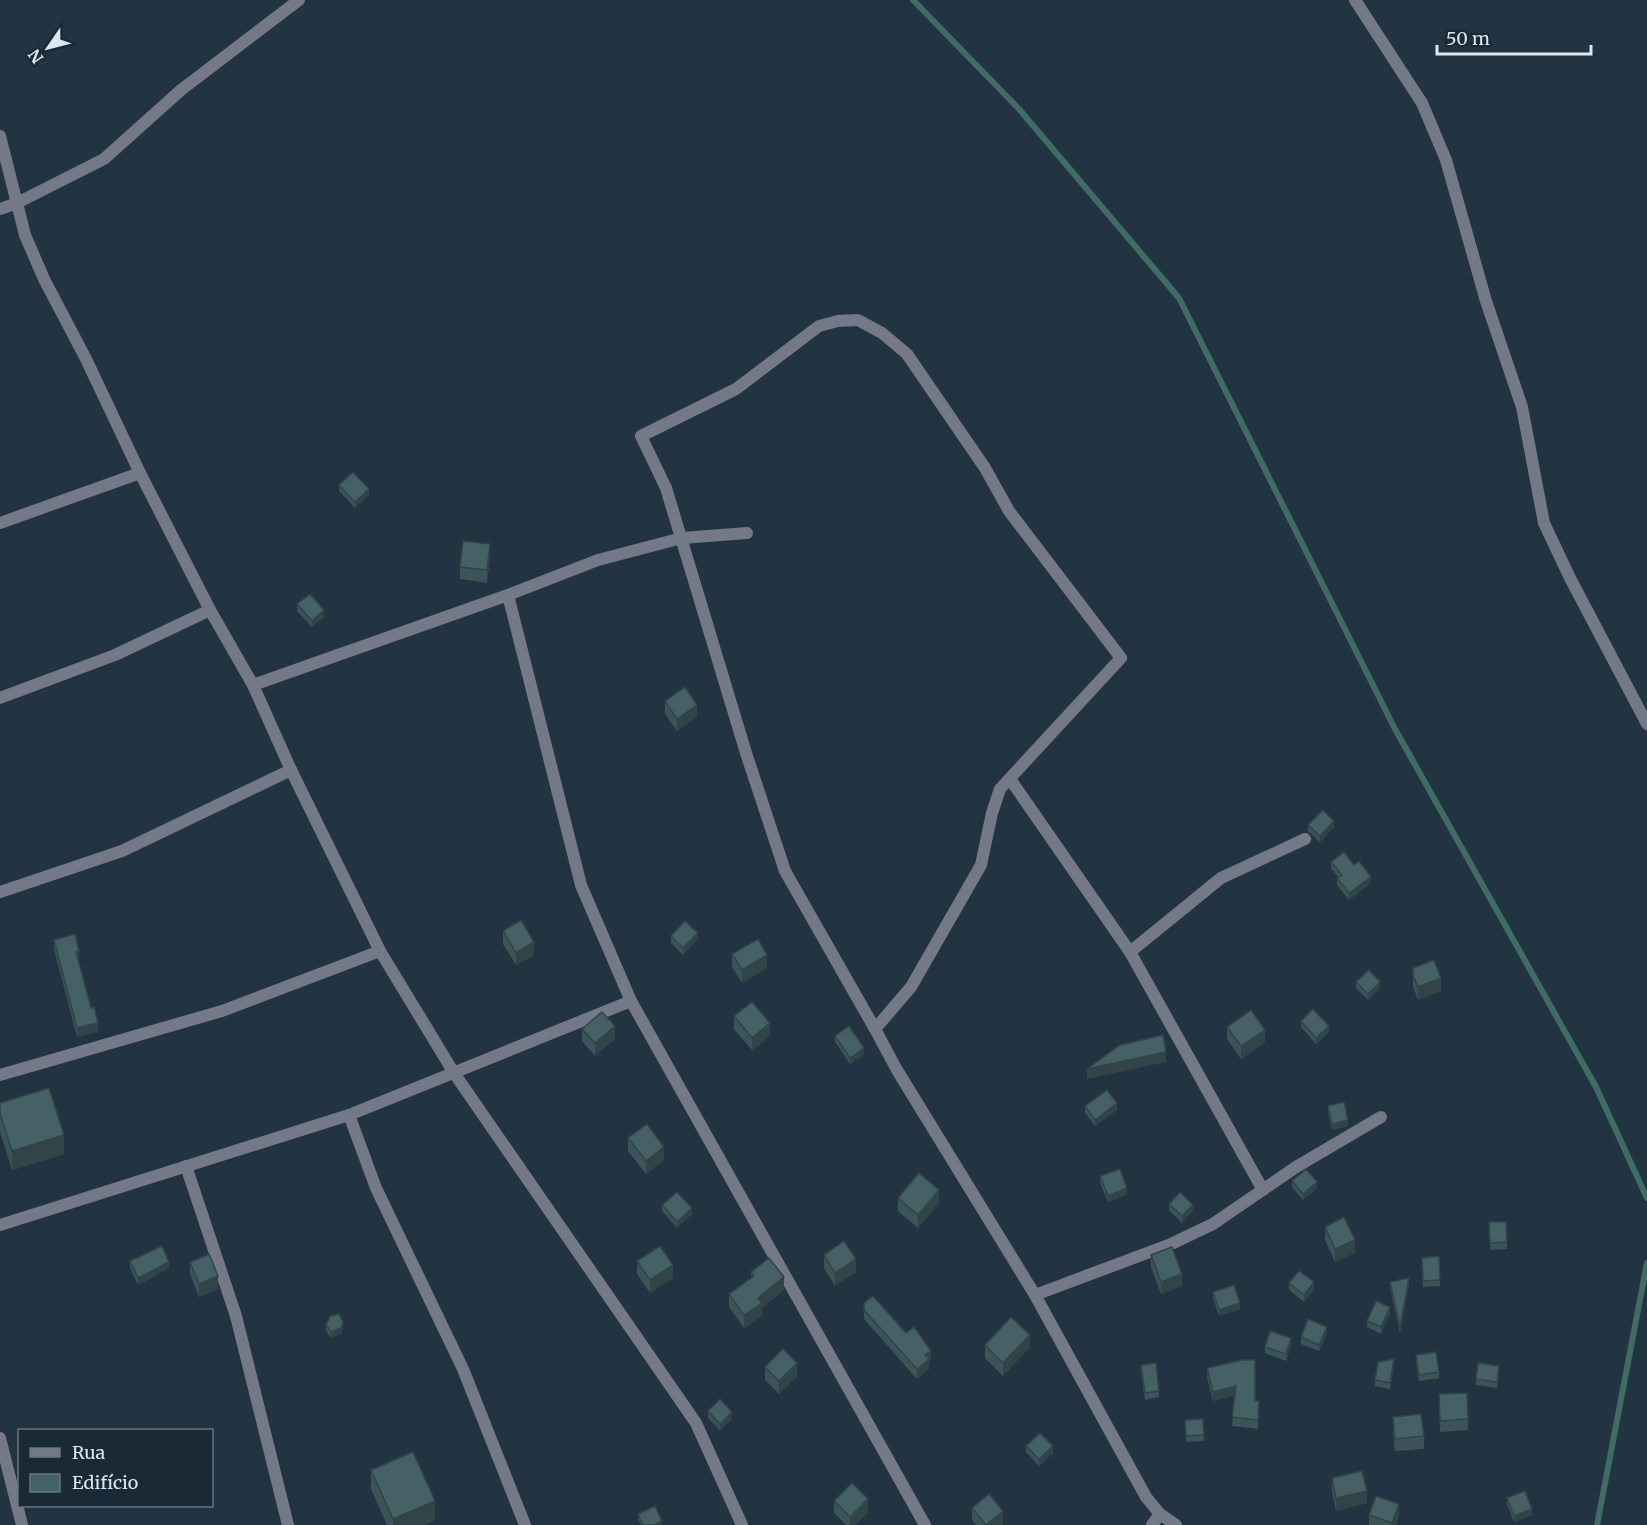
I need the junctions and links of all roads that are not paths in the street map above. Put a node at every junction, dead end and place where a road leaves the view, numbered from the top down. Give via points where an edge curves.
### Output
1 (300, 0) edge
2 (1355, 0) edge
3 (0, 136) edge
4 (17, 203) junction
5 (0, 209) edge
6 (140, 472) junction
7 (0, 523) edge
8 (747, 533) dead end
9 (682, 538) junction
10 (508, 596) junction
11 (210, 610) junction
12 (253, 685) junction
13 (0, 698) edge
14 (1647, 724) edge
15 (291, 770) junction
16 (1010, 778) junction
17 (1305, 840) dead end
18 (0, 892) edge
19 (380, 951) junction
20 (1130, 952) junction
21 (631, 1001) junction
22 (875, 1029) junction
23 (454, 1073) junction
24 (0, 1075) edge
25 (349, 1115) junction
26 (1380, 1117) dead end
27 (186, 1166) junction
28 (1263, 1190) junction
29 (0, 1225) edge
30 (1035, 1295) junction
31 (0, 1438) edge
32 (1160, 1514) junction
33 (22, 1525) edge
34 (288, 1525) edge
35 (525, 1525) edge
36 (742, 1525) edge
37 (925, 1525) edge
38 (1152, 1525) edge
39 (1176, 1525) edge

1 - 4 street via 180,90 104,159
2 - 14 street via 1422,103 1446,160 1486,301 1522,407 1544,523
3 - 4 street
4 - 5 street
4 - 6 street via 25,235 44,279
6 - 7 street
6 - 11 street
8 - 9 street
9 - 10 street via 598,560
9 - 16 street via 666,488 641,436 736,389 819,326 858,320 882,333 908,354 986,468 1009,511 1121,658
9 - 22 street via 785,871
10 - 12 street
10 - 21 street via 580,885
11 - 12 street
11 - 13 street via 115,655
12 - 15 street
15 - 18 street via 122,851
15 - 19 street
16 - 20 street
16 - 22 street via 1000,789 992,813 981,865 910,987
17 - 20 street via 1221,878
19 - 23 street
19 - 24 street via 222,1011
20 - 28 street
21 - 23 street
21 - 37 street
22 - 30 street
23 - 25 street
23 - 36 street via 696,1423
25 - 27 street
25 - 35 street via 376,1188 463,1369
26 - 28 street
27 - 29 street
27 - 34 street via 236,1316
28 - 30 street via 1214,1224 1171,1244
30 - 32 street via 1146,1497
31 - 33 street
32 - 38 street
32 - 39 street

